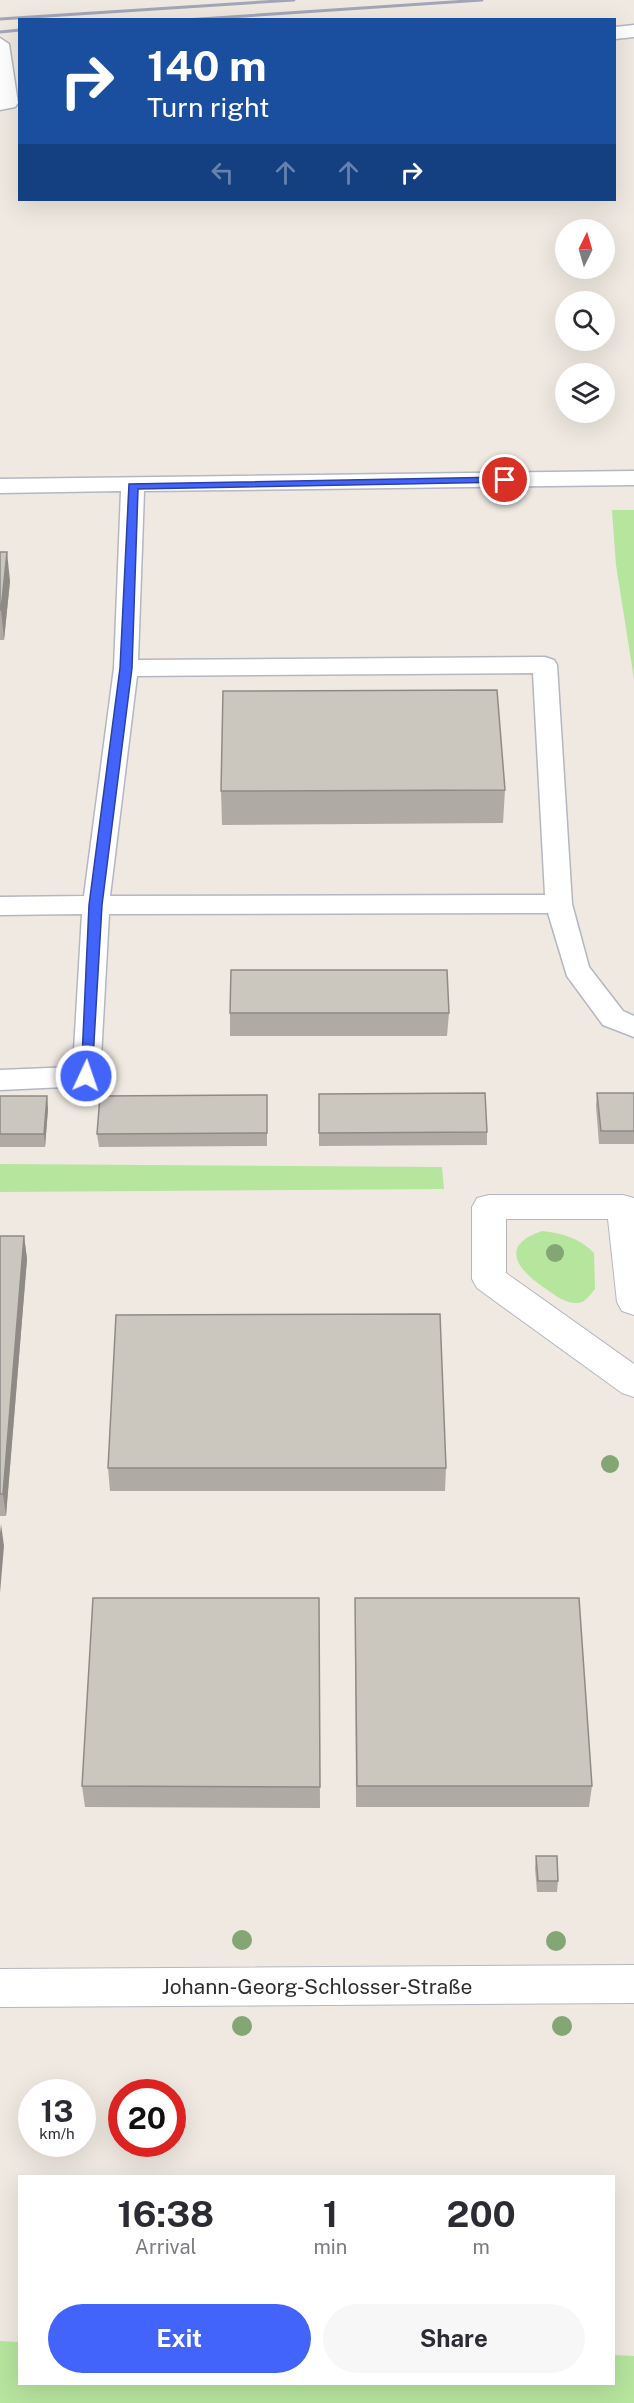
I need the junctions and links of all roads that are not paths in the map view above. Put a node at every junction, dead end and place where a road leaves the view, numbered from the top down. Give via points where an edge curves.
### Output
1 (634, 32) edge
2 (616, 33) edge
3 (0, 44) edge
4 (12, 72) edge
5 (0, 104) edge
6 (634, 478) edge
7 (0, 486) edge
8 (133, 486) junction
9 (126, 668) junction
10 (559, 904) junction
11 (96, 905) junction
12 (0, 906) edge
13 (634, 1027) edge
14 (0, 1080) edge
15 (634, 1302) edge
16 (634, 1383) edge
17 (634, 1984) edge
18 (0, 1988) edge

1 - 2 lane
3 - 4 lane
4 - 5 lane via 8,103
6 - 8 lane
7 - 8 lane
8 - 9 lane
9 - 10 lane via 545,665
9 - 11 lane
10 - 11 lane
10 - 13 lane via 576,969 613,1018
11 - 12 lane
11 - 14 lane via 86,1076
15 - 16 street via 622,1207 489,1207 489,1279
17 - 18 street, Johann-Georg-Schlosser-Straße

